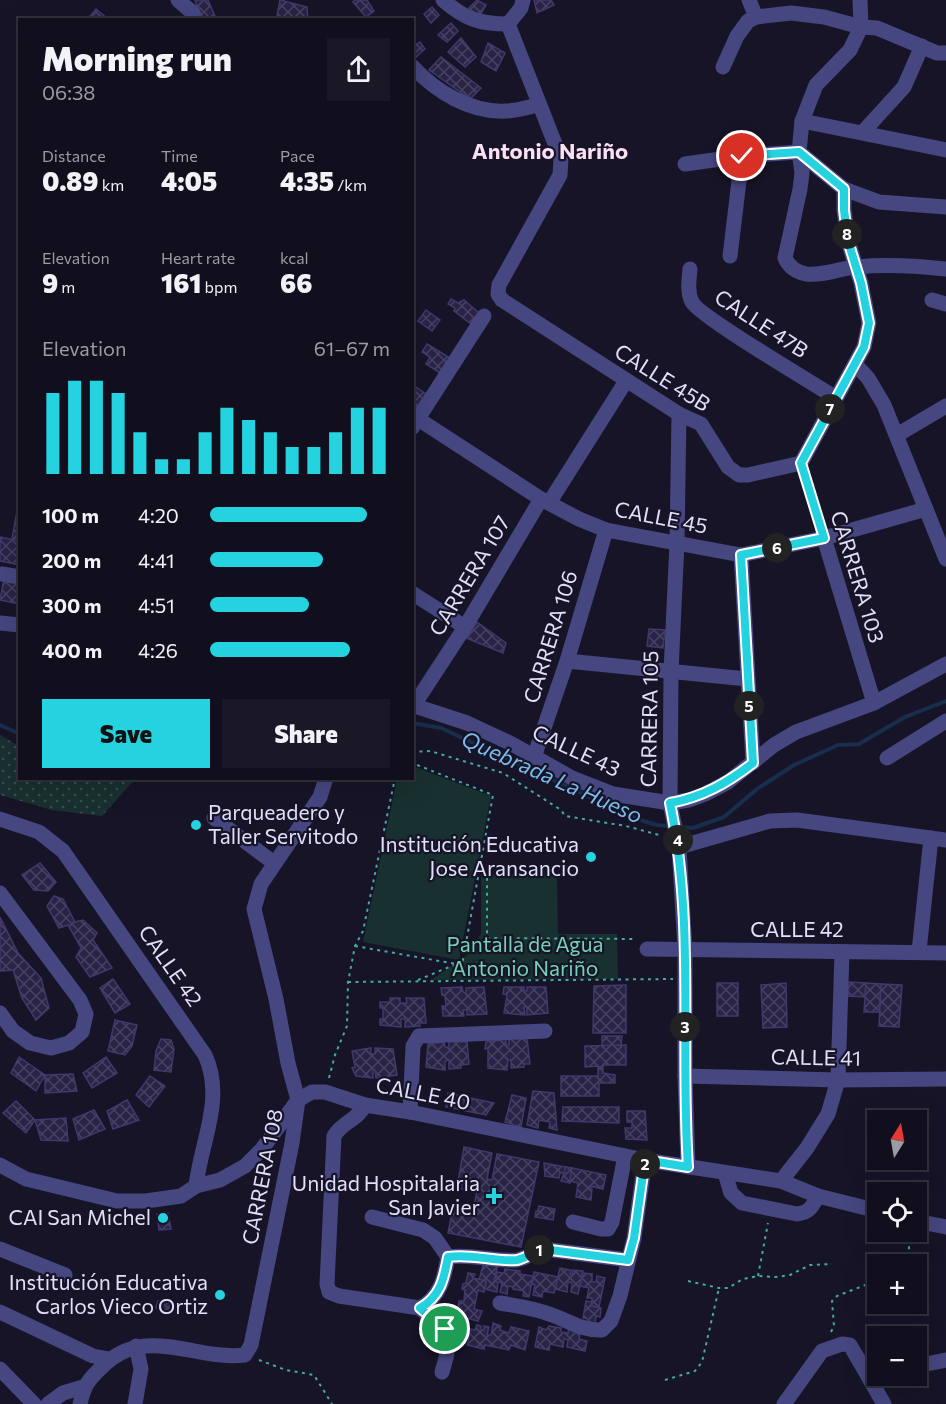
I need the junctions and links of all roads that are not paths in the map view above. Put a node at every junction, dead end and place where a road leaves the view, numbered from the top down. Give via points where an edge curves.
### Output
1 (178, 0) edge
2 (443, 0) edge
3 (523, 0) edge
4 (749, 0) edge
5 (860, 0) edge
6 (756, 17) junction
7 (195, 18) edge
8 (508, 24) junction
9 (861, 27) junction
10 (922, 46) junction
11 (946, 53) edge
12 (723, 67) dead end
13 (414, 68) edge
14 (538, 105) junction
15 (802, 121) junction
16 (862, 133) junction
17 (946, 150) edge
18 (799, 152) junction
19 (742, 156) junction
20 (685, 164) dead end
21 (844, 189) junction
22 (946, 207) edge
23 (730, 256) dead end
24 (856, 267) junction
25 (690, 269) dead end
26 (946, 269) edge
27 (484, 316) dead end
28 (855, 364) junction
29 (626, 381) junction
30 (836, 398) junction
31 (946, 406) edge
32 (679, 414) junction
33 (415, 421) edge
34 (897, 435) junction
35 (545, 501) junction
36 (927, 509) junction
37 (606, 530) junction
38 (824, 538) junction
39 (677, 543) junction
40 (945, 551) edge
41 (741, 555) junction
42 (2, 574) dead end
43 (18, 577) edge
44 (414, 594) edge
45 (0, 622) edge
46 (18, 625) edge
47 (465, 627) junction
48 (567, 660) junction
49 (946, 664) edge
50 (671, 671) junction
51 (747, 679) junction
52 (874, 703) junction
53 (414, 704) edge
54 (414, 705) edge
55 (946, 721) edge
56 (534, 757) junction
57 (887, 758) dead end
58 (753, 763) junction
59 (325, 780) edge
60 (670, 803) junction
61 (214, 818) dead end
62 (0, 819) edge
63 (938, 839) edge
64 (679, 847) junction
65 (274, 863) junction
66 (0, 893) edge
67 (643, 944) road end
68 (685, 950) junction
69 (919, 951) junction
70 (842, 952) junction
71 (946, 952) edge
72 (0, 1013) edge
73 (545, 1031) dead end
74 (685, 1076) junction
75 (946, 1079) edge
76 (838, 1080) junction
77 (298, 1100) junction
78 (365, 1105) junction
79 (410, 1112) junction
80 (626, 1156) junction
81 (645, 1160) junction
82 (0, 1165) edge
83 (688, 1167) junction
84 (725, 1173) junction
85 (781, 1181) junction
86 (196, 1186) junction
87 (818, 1196) junction
88 (867, 1208) edge
89 (372, 1217) dead end
90 (573, 1222) dead end
91 (927, 1223) edge
92 (946, 1227) edge
93 (0, 1249) edge
94 (448, 1257) junction
95 (628, 1260) junction
96 (65, 1275) dead end
97 (500, 1303) dead end
98 (420, 1308) junction
99 (0, 1312) edge
100 (136, 1346) junction
101 (109, 1359) junction
102 (946, 1360) edge
103 (927, 1364) edge
104 (0, 1369) edge
105 (442, 1372) dead end
106 (867, 1374) edge
107 (874, 1386) edge
108 (83, 1387) junction
109 (34, 1404) edge
110 (48, 1404) edge
111 (80, 1404) edge
112 (135, 1404) edge
113 (784, 1404) edge
114 (884, 1404) edge

1 - 7 street
2 - 8 street via 469,19
3 - 8 street
4 - 6 street
5 - 9 street
6 - 9 street via 791,13
6 - 12 street via 742,28
8 - 14 street
9 - 10 street via 877,28
9 - 15 street via 850,50 816,85
10 - 11 street
10 - 16 street via 904,87
13 - 14 street via 463,104 507,111
14 - 29 street, CALLE 45B via 561,159 560,176 498,294
15 - 16 street
15 - 18 street
16 - 17 street
18 - 19 street
18 - 21 street
18 - 24 street via 802,173 785,258 788,265 805,274
19 - 20 street
19 - 23 street
21 - 22 street via 879,202
21 - 24 street via 848,241
24 - 26 street
24 - 28 street via 869,323 864,347
25 - 30 street, CALLE 47B via 692,303
27 - 33 street
28 - 30 street
28 - 34 street via 884,405
29 - 32 street, CALLE 45B
29 - 35 street, CARRERA 107
30 - 32 street, CALLE 45B via 801,463 748,475 738,476 701,424
31 - 34 street
32 - 39 street, CARRERA 105
33 - 35 street, CALLE 45
34 - 36 street
35 - 37 street, CALLE 45
35 - 47 street, CARRERA 107
36 - 38 street, CALLE 45
36 - 40 street
37 - 39 street, CALLE 45
37 - 48 street, CARRERA 106
38 - 41 street, CALLE 45
38 - 52 street, CARRERA 103
39 - 41 street, CALLE 45
39 - 50 street, CARRERA 105
41 - 51 street
42 - 43 street
44 - 47 street
45 - 46 street
47 - 53 street, CARRERA 107
48 - 50 street
48 - 56 street, CARRERA 106
49 - 52 street, CALLE 43
50 - 51 street
50 - 60 street, CARRERA 105
51 - 58 street
52 - 58 street, CALLE 43 via 796,732
54 - 56 street, CALLE 43 via 467,723
55 - 57 street
56 - 60 street, CALLE 43 via 613,794
58 - 60 street, CALLE 43 via 705,794
59 - 65 street, CARRERA 108 via 300,830
60 - 64 street, CARRERA 105
61 - 65 street
62 - 86 street, CALLE 42 via 39,832 63,850 205,1055 214,1085 213,1104
63 - 64 street via 797,820 770,821
63 - 69 street
64 - 68 street, CARRERA 105
65 - 77 street, CARRERA 108 via 261,884 254,909
66 - 72 street via 80,1000 86,1014 82,1032 69,1043 51,1048 30,1043 13,1031
67 - 68 street, CALLE 42
68 - 70 street, CALLE 42
68 - 74 street, CARRERA 105
69 - 70 street, CALLE 42
69 - 71 street, CALLE 42
70 - 76 street
73 - 79 street via 418,1036 413,1046
74 - 76 street, CALLE 41
74 - 83 street, CARRERA 105
75 - 76 street, CALLE 41
76 - 85 street via 828,1114
77 - 78 street, CALLE 40 via 312,1092 325,1092
77 - 86 street via 262,1149 244,1166
77 - 100 street, CARRERA 108 via 251,1345 245,1355
78 - 79 street, CALLE 40
78 - 98 street via 359,1116 340,1126 334,1136 329,1292
79 - 80 street, CALLE 40
80 - 81 street, CALLE 40
80 - 90 street via 608,1228
81 - 83 street, CALLE 40
81 - 95 street
82 - 86 street via 26,1179 117,1201 181,1196
83 - 84 street, CALLE 40
84 - 85 street, CALLE 40
84 - 87 street via 731,1193 742,1203 797,1214 810,1209
85 - 87 street, CALLE 40
87 - 88 street, CALLE 40
89 - 94 street via 423,1230 435,1238
91 - 92 street
93 - 96 street
94 - 95 street via 515,1260 543,1249
94 - 98 street via 437,1294
95 - 97 street via 611,1321 602,1330 591,1331 552,1315
98 - 105 street via 445,1329 449,1341
99 - 101 street via 93,1356
100 - 101 street
100 - 112 street via 141,1369
101 - 108 street
102 - 103 street
104 - 109 street
106 - 113 street via 850,1345 822,1351
107 - 114 street
108 - 110 street via 63,1393
108 - 111 street

